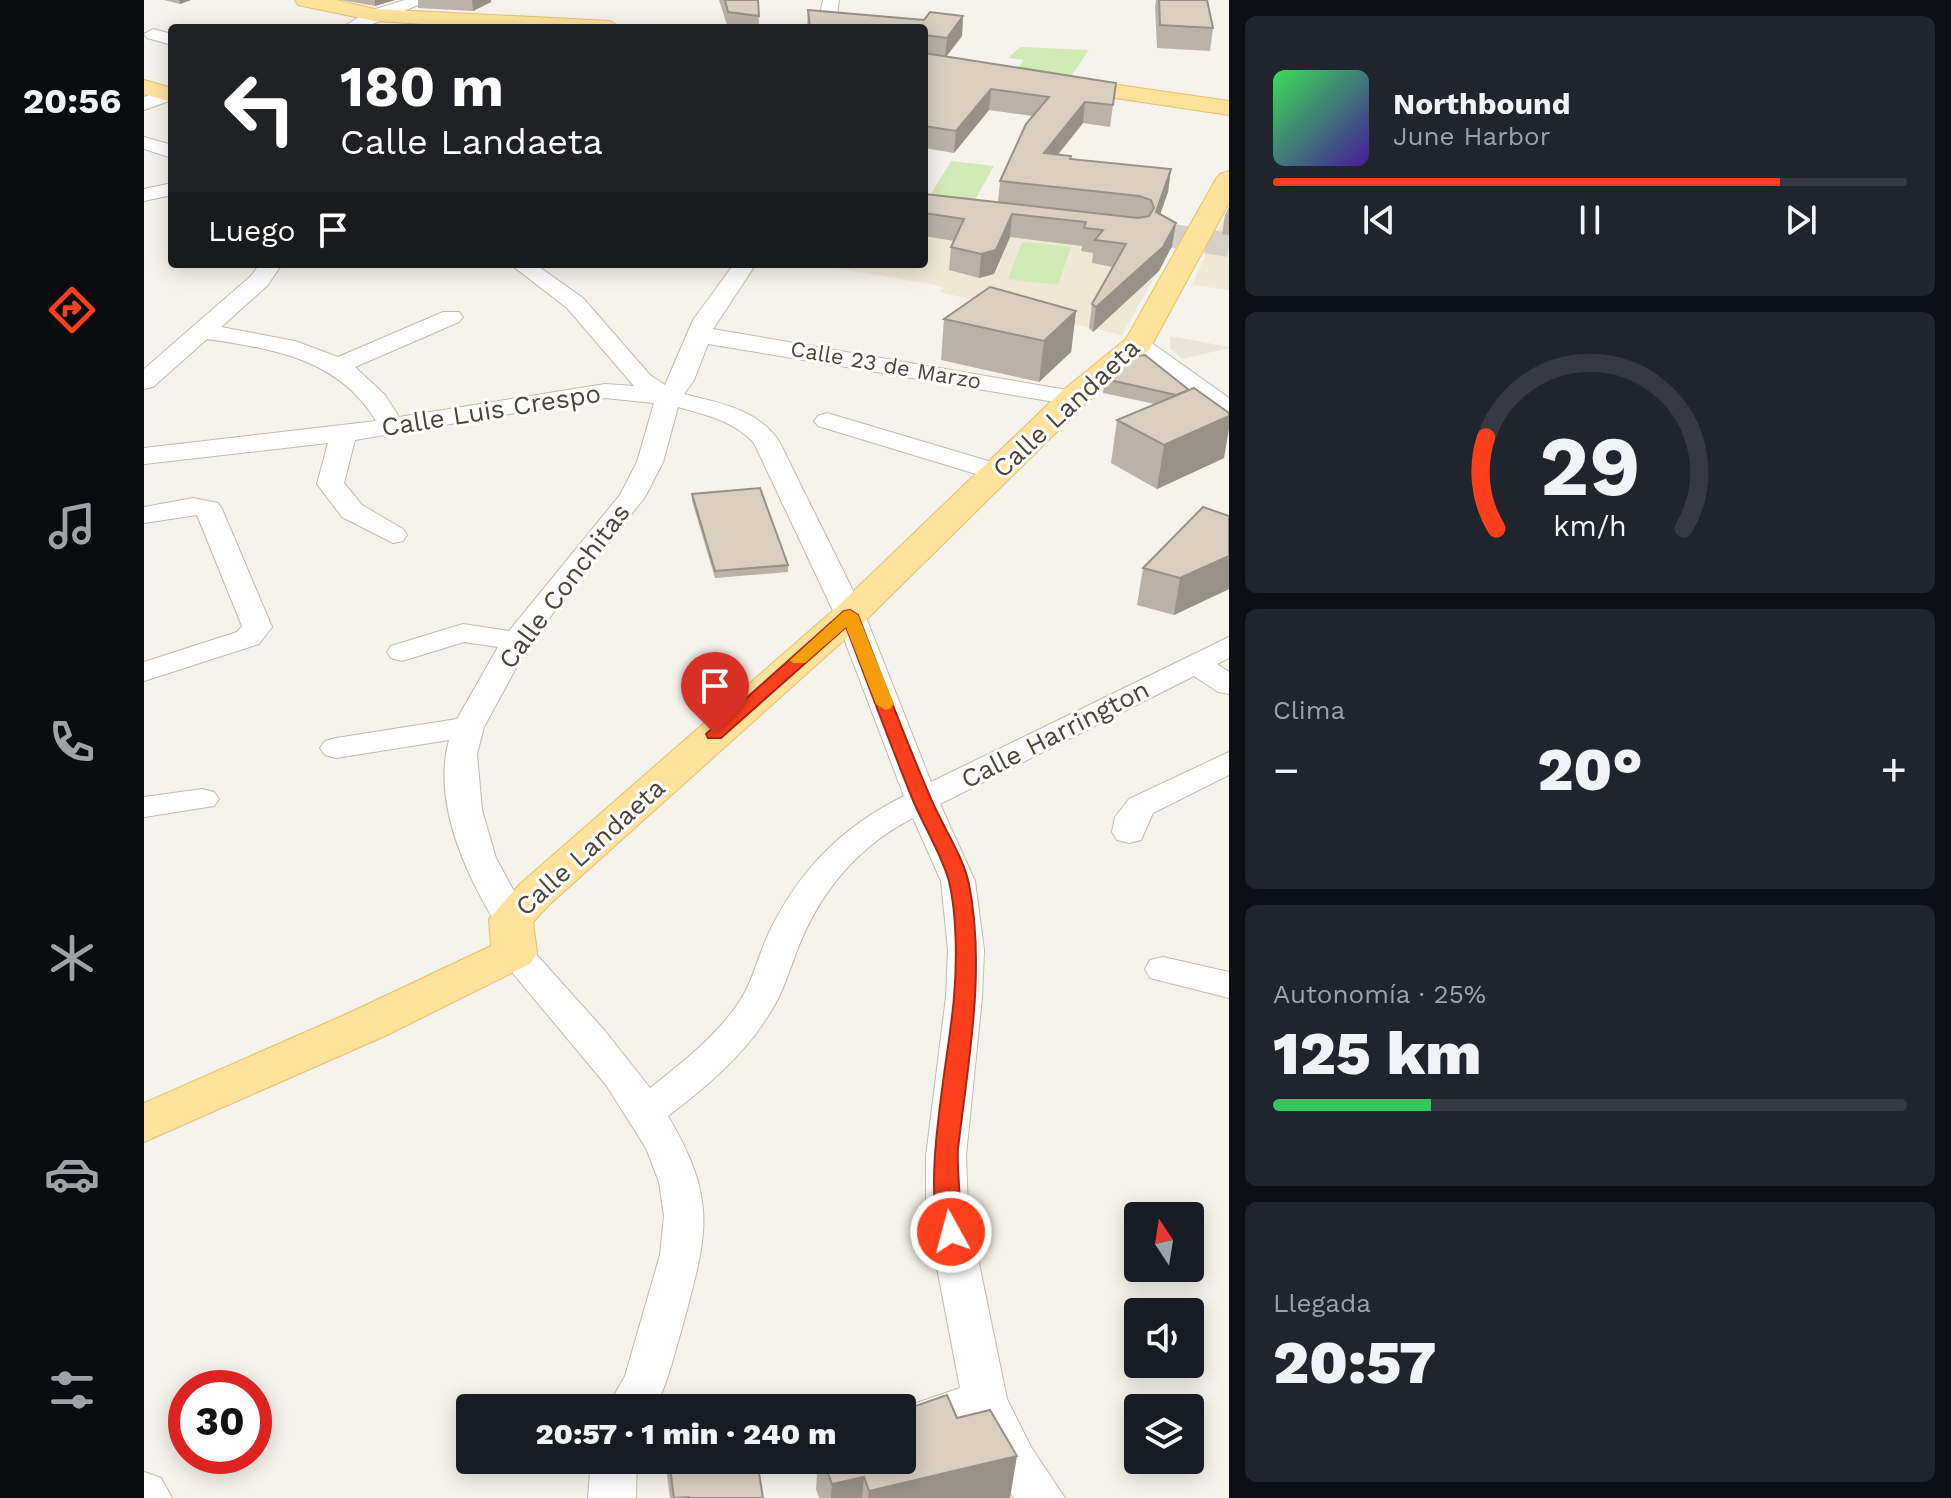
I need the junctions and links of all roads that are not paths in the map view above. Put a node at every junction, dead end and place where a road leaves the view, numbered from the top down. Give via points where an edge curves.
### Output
1 (306, 0) edge
2 (422, 0) edge
3 (831, 0) edge
4 (362, 24) edge
5 (821, 24) edge
6 (153, 34) dead end
7 (168, 39) edge
8 (1046, 82) edge
9 (144, 87) edge
10 (168, 93) edge
11 (168, 95) edge
12 (144, 104) edge
13 (1229, 108) edge
14 (144, 143) edge
15 (168, 151) edge
16 (1229, 179) edge
17 (168, 190) edge
18 (144, 195) edge
19 (268, 268) edge
20 (527, 268) edge
21 (742, 268) edge
22 (451, 317) dead end
23 (203, 331) junction
24 (698, 336) junction
25 (1138, 344) junction
26 (340, 365) junction
27 (144, 382) edge
28 (668, 397) junction
29 (1073, 398) junction
30 (1229, 410) edge
31 (827, 421) dead end
32 (392, 426) junction
33 (344, 434) junction
34 (144, 456) edge
35 (996, 472) junction
36 (144, 515) edge
37 (393, 535) dead end
38 (850, 615) junction
39 (516, 641) junction
40 (1229, 646) edge
41 (402, 652) dead end
42 (1195, 663) junction
43 (144, 672) edge
44 (1229, 685) edge
45 (468, 727) junction
46 (336, 748) dead end
47 (1229, 762) edge
48 (202, 799) dead end
49 (922, 800) junction
50 (144, 807) edge
51 (1129, 832) dead end
52 (512, 936) junction
53 (1163, 969) dead end
54 (1229, 985) edge
55 (644, 1113) junction
56 (144, 1124) edge
57 (641, 1394) edge
58 (985, 1399) junction
59 (916, 1423) edge
60 (613, 1474) edge
61 (144, 1493) edge
62 (148, 1498) edge
63 (612, 1498) edge
64 (1041, 1498) edge

1 - 4 main road
2 - 4 street
3 - 5 street
6 - 7 street
8 - 13 main road
9 - 10 main road
11 - 12 street
14 - 15 street
16 - 25 main road, Calle Landaeta
17 - 18 street
19 - 23 street
20 - 28 street via 575,303 641,380
21 - 24 street, Calle Conchitas
22 - 26 street
23 - 26 street via 296,349
23 - 27 street
24 - 28 street, Calle Conchitas via 682,380
24 - 29 street, Calle 23 de Marzo
25 - 29 main road, Calle Landaeta
25 - 30 street
26 - 32 street via 368,387
28 - 32 street, Calle Luis Crespo via 605,391
28 - 38 street, Calle Luis Crespo via 722,411 752,425 766,441
28 - 39 street, Calle Conchitas via 650,462 632,497
29 - 35 main road, Calle Landaeta
31 - 35 street
32 - 33 street, Calle Luis Crespo
33 - 34 street, Calle Luis Crespo
33 - 37 street via 330,484 352,511
35 - 38 main road, Calle Landaeta
36 - 43 street via 193,506 208,509 257,627 248,638
38 - 49 street, Calle Luis Crespo
38 - 52 main road, Calle Landaeta
39 - 41 street via 463,633
39 - 45 street, Calle Conchitas
40 - 42 street, Calle Harrington
42 - 44 street
42 - 49 street, Calle Harrington
45 - 46 street
45 - 52 street, Calle Conchitas via 461,754 465,810
47 - 51 street via 1141,806
48 - 50 street
49 - 55 street, Calle Harrington via 853,841 817,876 797,909 756,1006 721,1049
49 - 58 street, Calle Luis Crespo via 958,881 966,950 946,1156 947,1210
52 - 55 street, Calle Conchitas
52 - 56 main road, Calle Landaeta via 382,1017
53 - 54 street
55 - 57 street, Calle Conchitas via 676,1168 685,1215 681,1269
58 - 59 street
58 - 64 street, Calle Luis Crespo via 1015,1461
60 - 63 street
61 - 62 street

